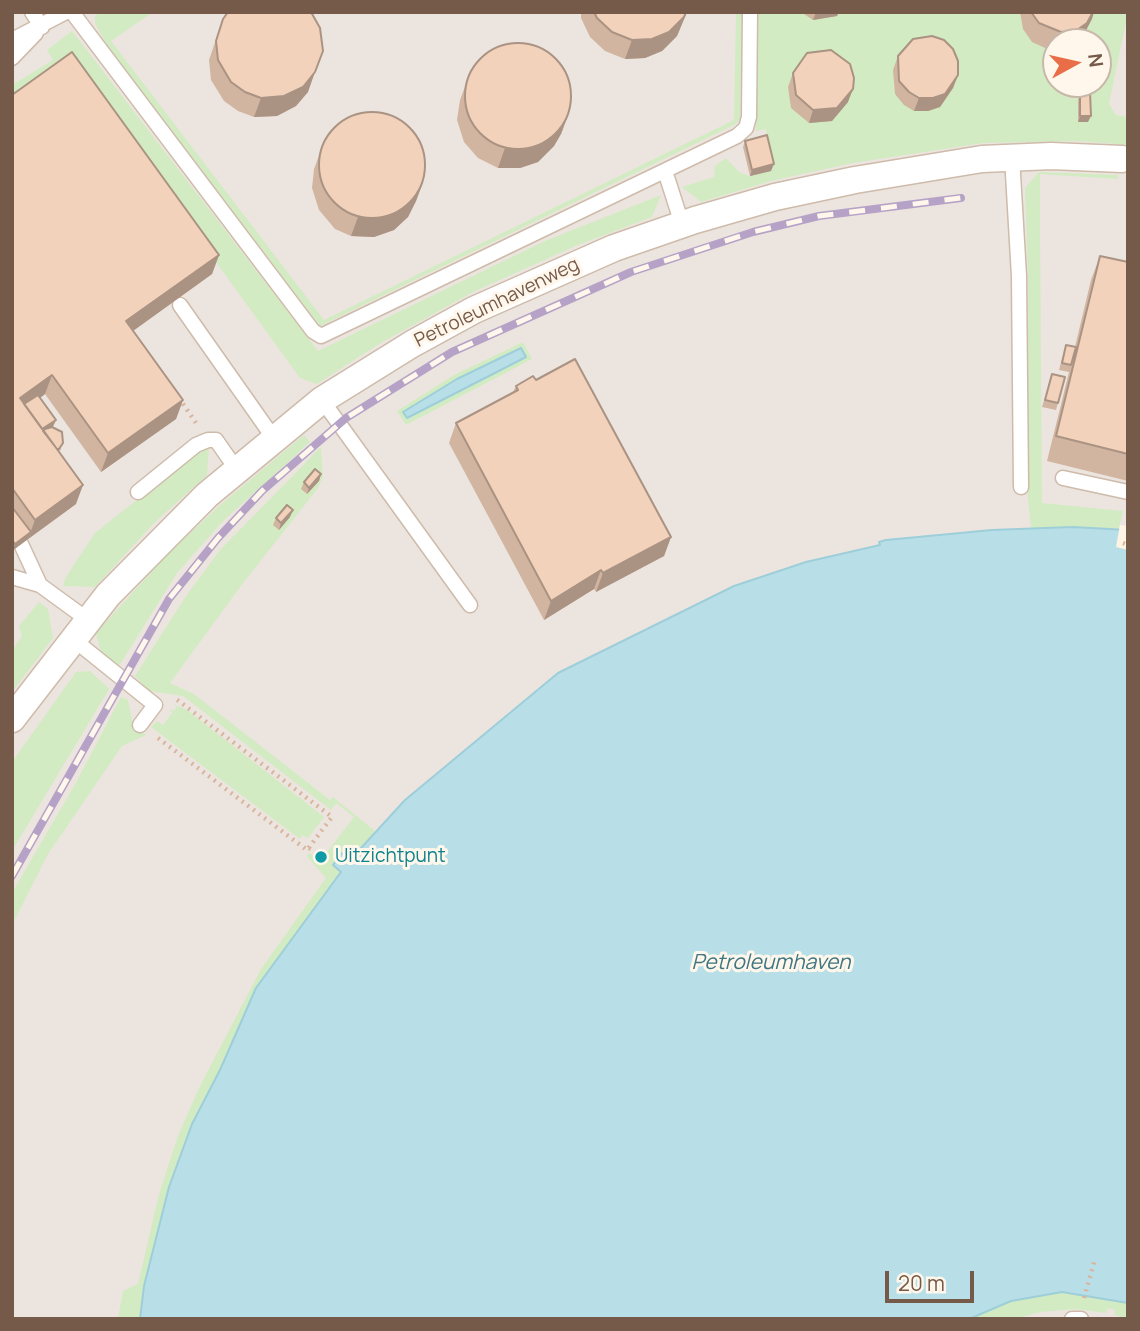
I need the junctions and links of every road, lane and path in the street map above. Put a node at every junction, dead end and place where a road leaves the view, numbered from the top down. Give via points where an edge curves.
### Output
1 (32, 12) edge
2 (66, 12) edge
3 (72, 12) edge
4 (750, 12) edge
5 (42, 27) junction
6 (12, 40) edge
7 (12, 58) edge
8 (1012, 157) junction
9 (1125, 160) edge
10 (665, 171) junction
11 (682, 224) junction
12 (180, 306) edge
13 (178, 397) edge
14 (322, 400) junction
15 (208, 440) junction
16 (275, 440) junction
17 (237, 470) junction
18 (1063, 478) dead end
19 (1021, 487) dead end
20 (138, 492) dead end
21 (1128, 492) edge
22 (21, 544) edge
23 (12, 577) edge
24 (40, 585) junction
25 (470, 605) dead end
26 (80, 629) junction
27 (155, 705) junction
28 (12, 719) edge
29 (141, 725) joint
30 (309, 848) junction
31 (321, 857) dead end
32 (1095, 1259) dead end
33 (1081, 1312) edge
34 (1072, 1319) edge

1 - 5 lane
2 - 5 lane
3 - 10 lane via 313,331 321,335
4 - 10 lane via 746,128
5 - 6 lane
5 - 7 lane
8 - 9 street, Petroleumhavenweg
8 - 11 street, Petroleumhavenweg via 855,180
8 - 19 lane via 1020,276
10 - 11 lane
11 - 14 street, Petroleumhavenweg via 561,270 474,310
12 - 16 lane
13 - 15 path
14 - 16 street, Petroleumhavenweg
14 - 25 lane
15 - 17 lane via 216,440
15 - 20 lane
16 - 17 street, Petroleumhavenweg
17 - 26 street, Petroleumhavenweg via 156,543
18 - 21 lane
22 - 24 lane
23 - 24 lane
24 - 26 lane
26 - 27 lane
26 - 28 street, Petroleumhavenweg
27 - 29 lane
27 - 30 path via 180,700 332,817
29 - 30 path
30 - 31 path
32 - 33 path
33 - 34 lane

